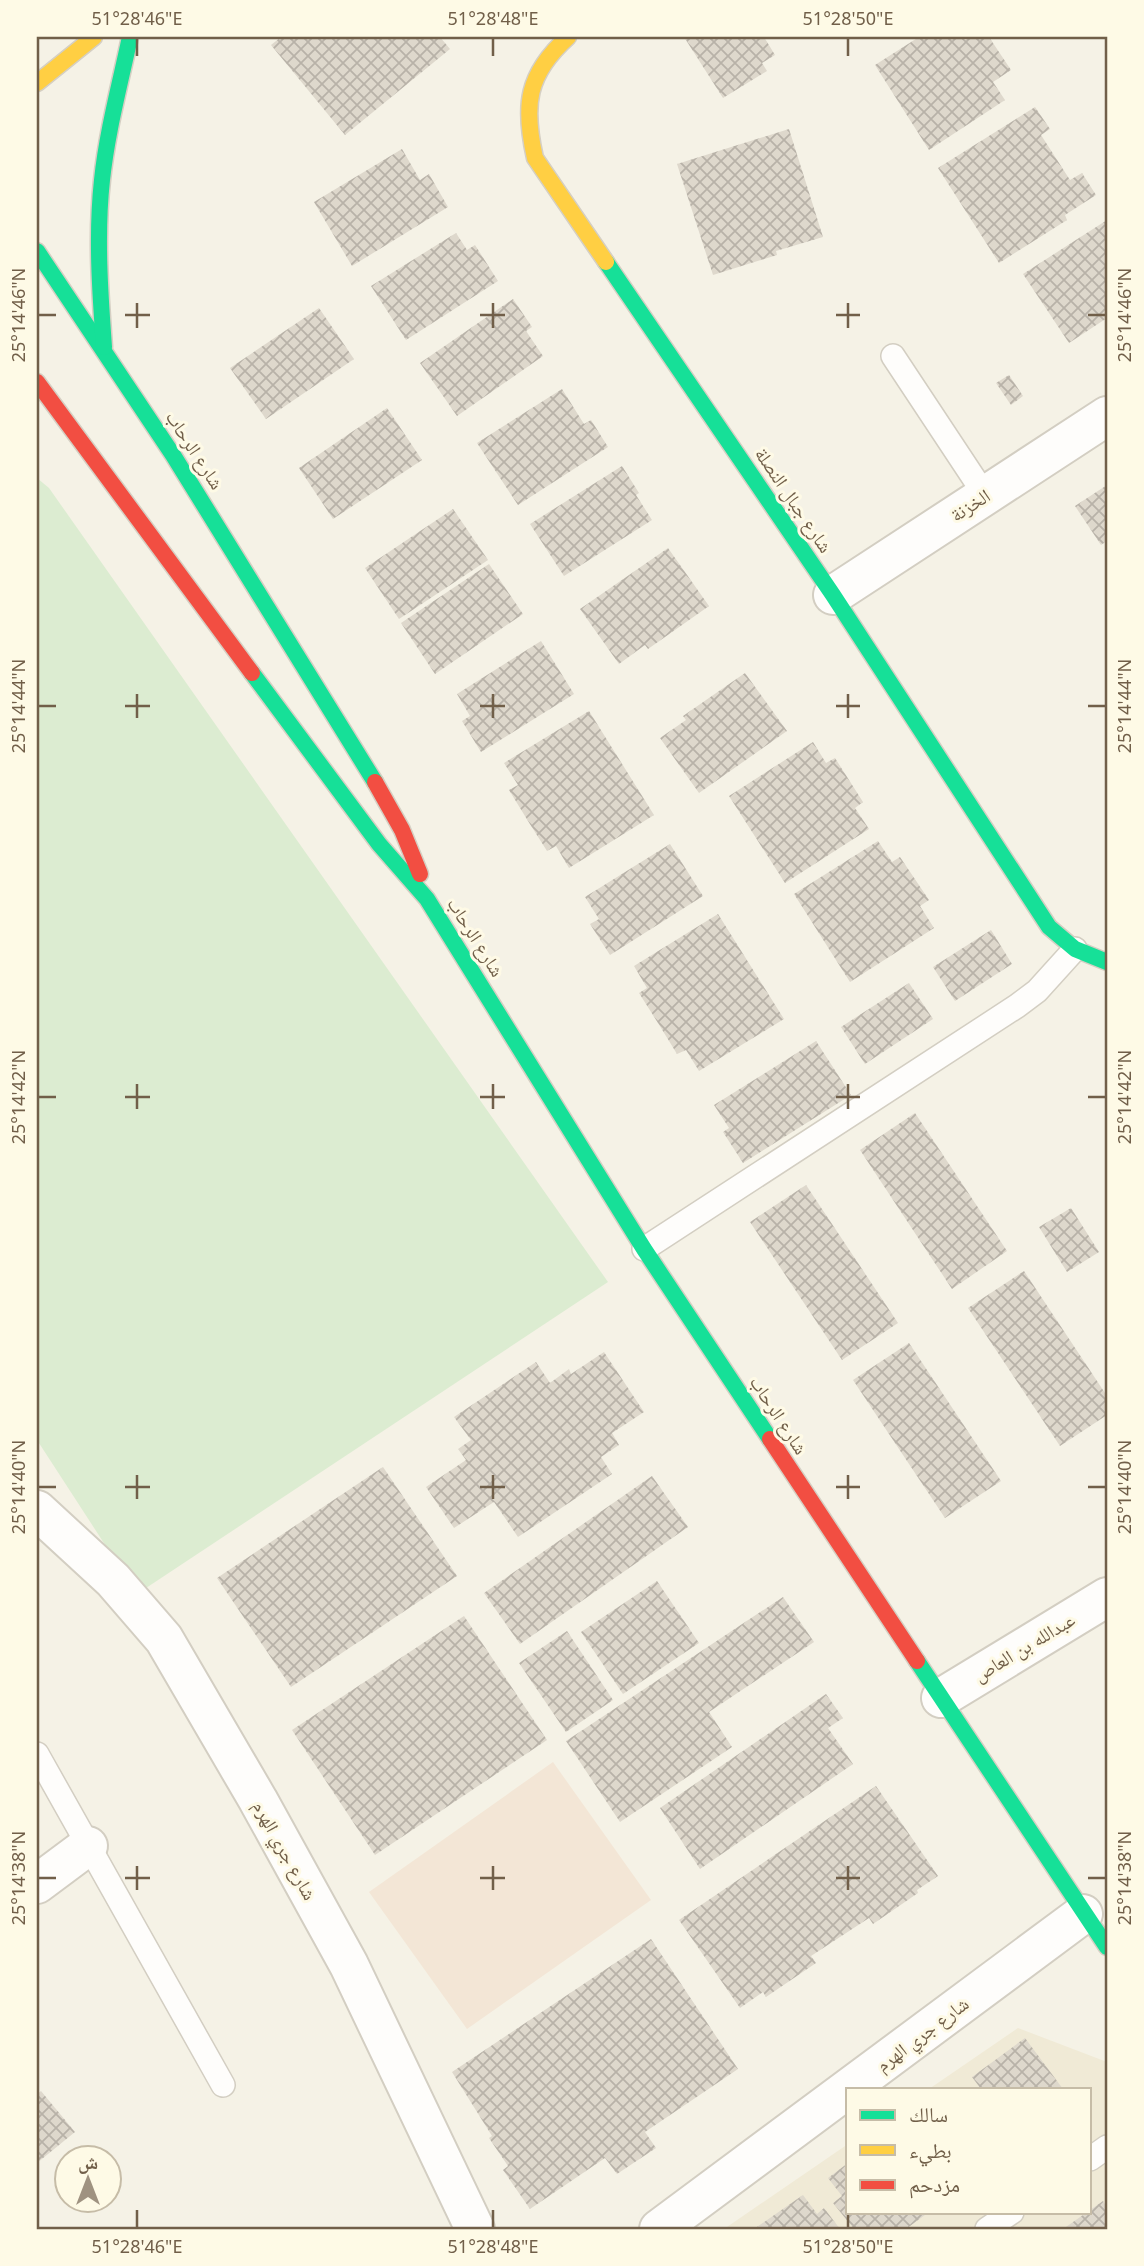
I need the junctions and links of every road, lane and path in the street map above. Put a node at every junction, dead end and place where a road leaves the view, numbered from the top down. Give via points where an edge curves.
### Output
1 (94, 37) edge
2 (130, 37) edge
3 (568, 37) edge
4 (37, 83) edge
5 (37, 251) edge
6 (104, 347) junction
7 (893, 356) dead end
8 (37, 382) edge
9 (1107, 416) edge
10 (985, 495) junction
11 (833, 595) junction
12 (427, 899) junction
13 (1074, 949) junction
14 (1107, 962) edge
15 (644, 1249) junction
16 (37, 1510) edge
17 (1107, 1597) edge
18 (941, 1698) junction
19 (37, 1754) edge
20 (89, 1846) junction
21 (37, 1884) edge
22 (1083, 1914) junction
23 (1107, 1948) edge
24 (223, 2085) dead end
25 (849, 2088) edge
26 (846, 2090) edge
27 (1107, 2147) edge
28 (1092, 2158) edge
29 (1009, 2214) edge
30 (475, 2229) edge
31 (659, 2229) edge
32 (987, 2229) edge

1 - 4 street
2 - 6 street via 102,183 99,252
3 - 11 street, شارع جبال النصلة via 539,66 528,97 527,128 535,158
5 - 6 street, شارع الرحاب
6 - 12 street, شارع الرحاب via 237,553 388,803
7 - 10 lane
8 - 12 street, شارع الرحاب via 364,824
9 - 10 street, الخزنة
10 - 11 street, الخزنة
11 - 13 street, شارع جبال النصلة via 1049,927
12 - 15 street, شارع الرحاب
13 - 14 street, شارع جبال النصلة
13 - 15 lane via 1037,991 1017,1006
15 - 18 street, شارع الرحاب
16 - 30 street, شارع جري الهرم via 113,1580 164,1639 349,1965
17 - 18 street, عبدالله بن العاص
18 - 22 street, شارع الرحاب
19 - 20 lane
20 - 21 street
20 - 24 lane
22 - 23 street, شارع الرحاب
22 - 25 street, شارع جري الهرم
26 - 31 street, شارع جري الهرم
27 - 28 lane
29 - 32 lane

